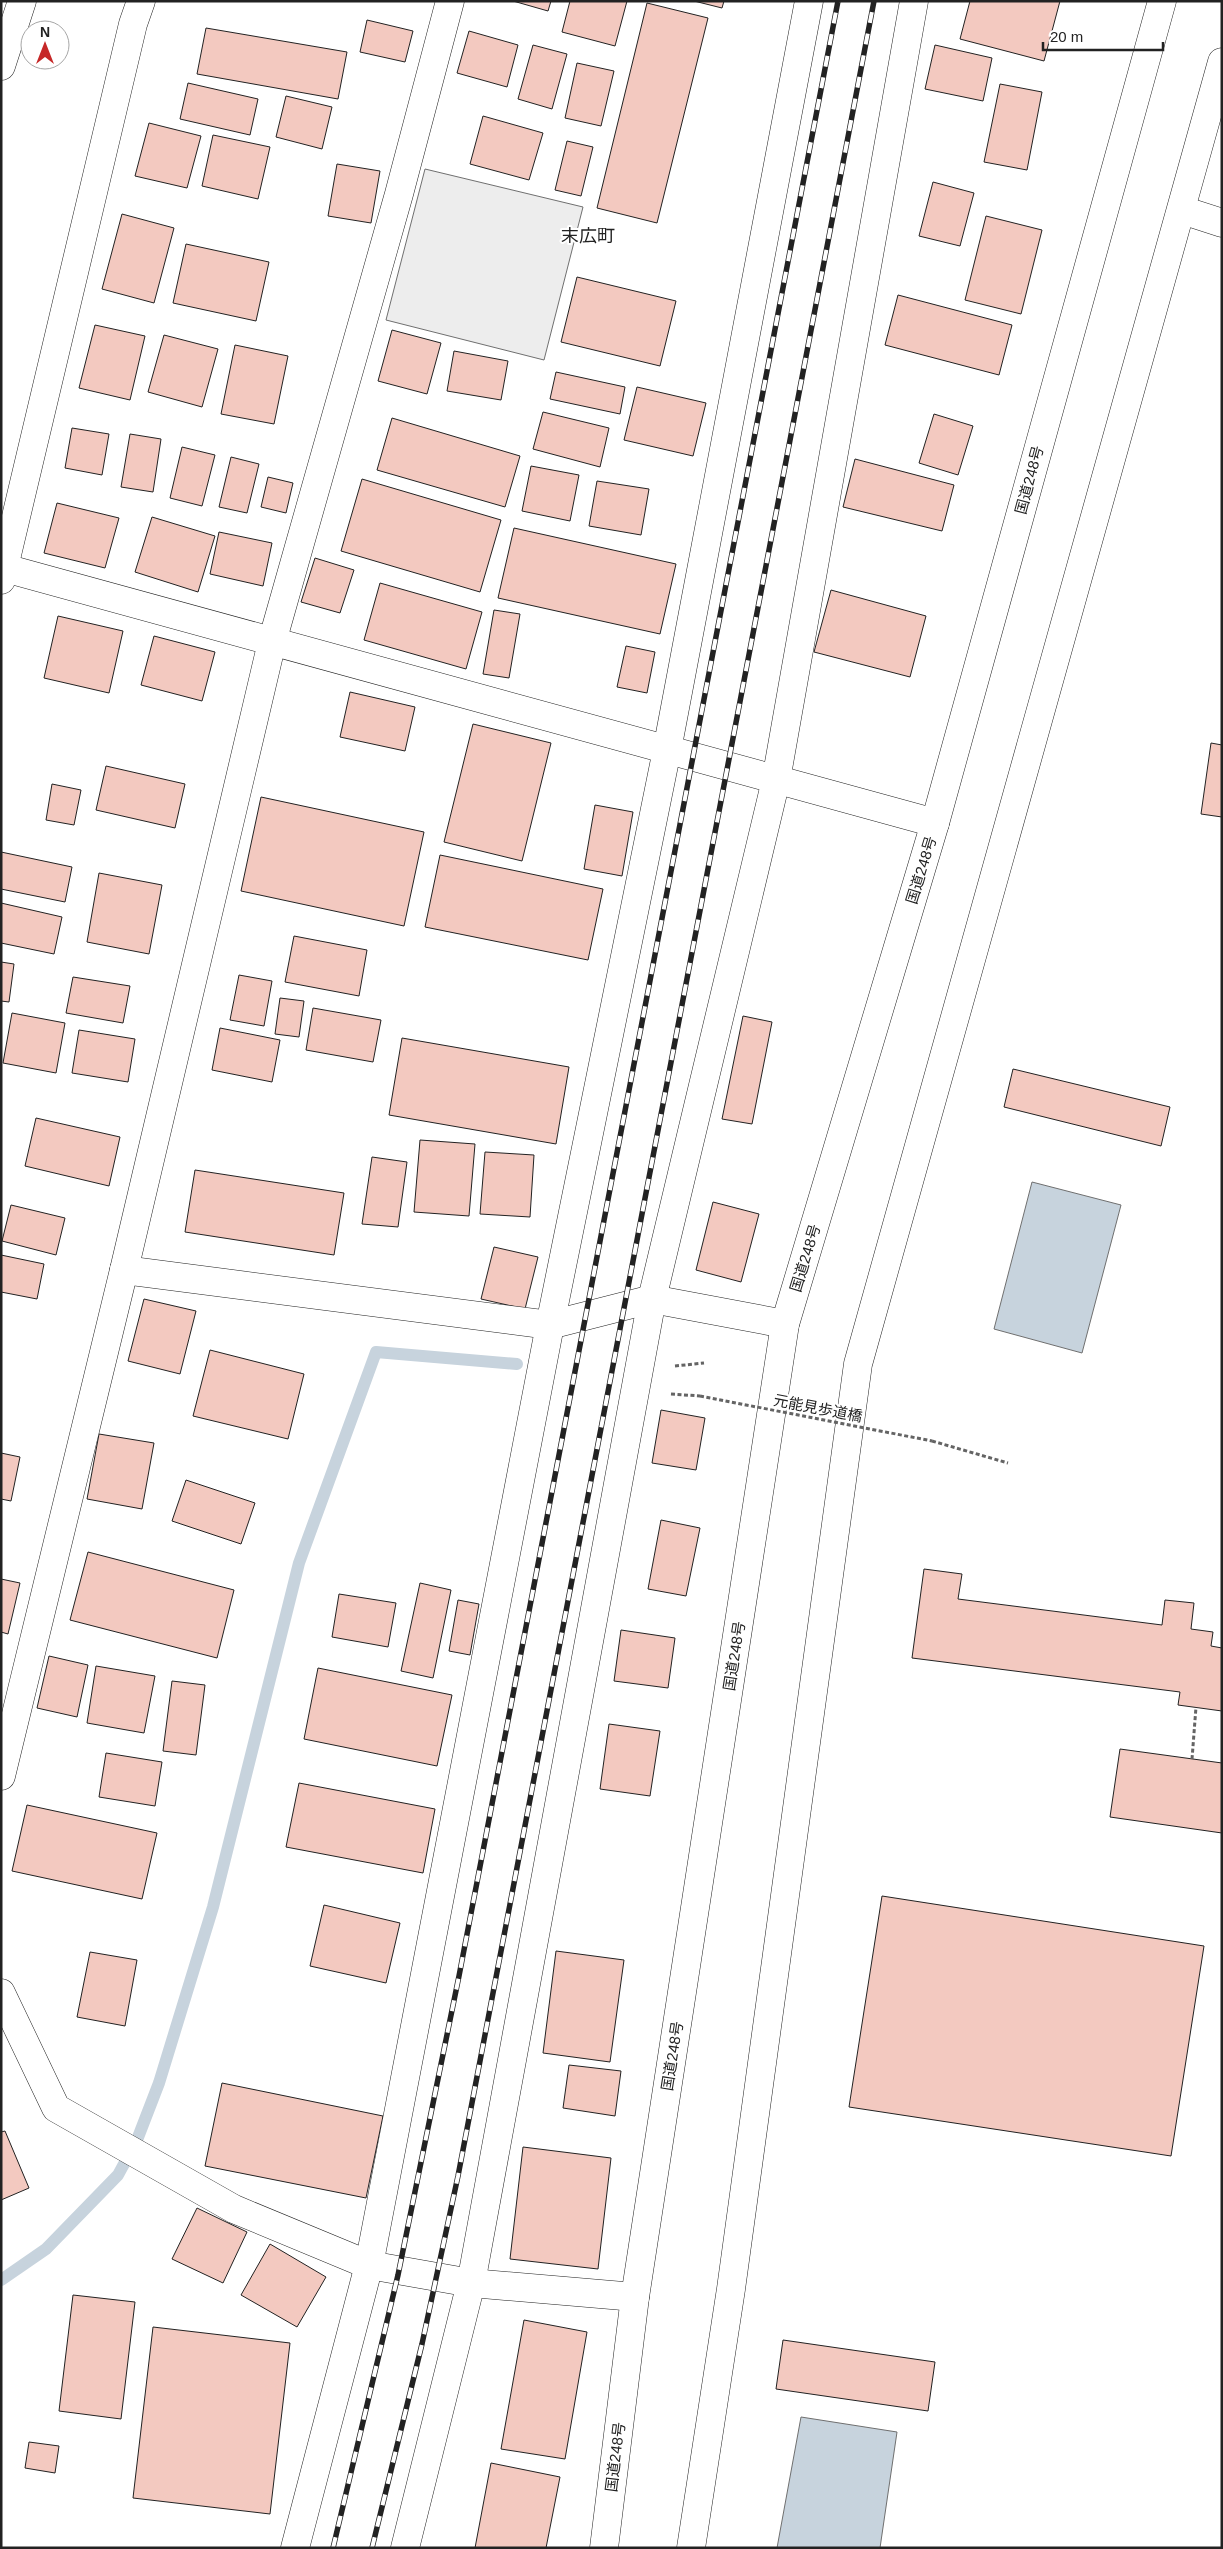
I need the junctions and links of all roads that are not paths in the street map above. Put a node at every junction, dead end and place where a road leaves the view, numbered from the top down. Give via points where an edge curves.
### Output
1 (22, 1) edge
2 (141, 1) edge
3 (450, 1) edge
4 (809, 1) edge
5 (914, 1) edge
6 (1162, 1) edge
7 (1222, 62) edge
8 (1, 66) edge
9 (1182, 210) junction
10 (1222, 223) edge
11 (2, 572) edge
12 (272, 642) junction
13 (667, 750) junction
14 (776, 780) junction
15 (935, 823) junction
16 (124, 1270) junction
17 (652, 1299) junction
18 (785, 1324) junction
19 (550, 1325) junction
20 (1, 1776) edge
21 (1, 1993) edge
22 (369, 2265) junction
23 (471, 2283) junction
24 (635, 2297) junction
25 (296, 2548) edge
26 (405, 2548) edge
27 (604, 2548) edge
28 (690, 2548) edge

1 - 8 main road
2 - 11 main road
3 - 12 main road
4 - 13 main road
5 - 14 main road
6 - 15 main road, 国道248号
7 - 9 main road
9 - 10 main road
9 - 28 main road via 858,1364 732,2290
11 - 12 main road
12 - 13 main road
12 - 16 main road
13 - 14 main road
13 - 19 main road
14 - 15 main road
14 - 17 main road
15 - 18 main road, 国道248号
16 - 19 main road
16 - 20 main road
17 - 18 main road
17 - 19 main road
17 - 23 main road
18 - 24 main road, 国道248号
19 - 22 main road
21 - 22 main road via 56,2108 234,2209
22 - 23 main road
22 - 25 main road
23 - 24 main road
23 - 26 main road
24 - 27 main road, 国道248号

